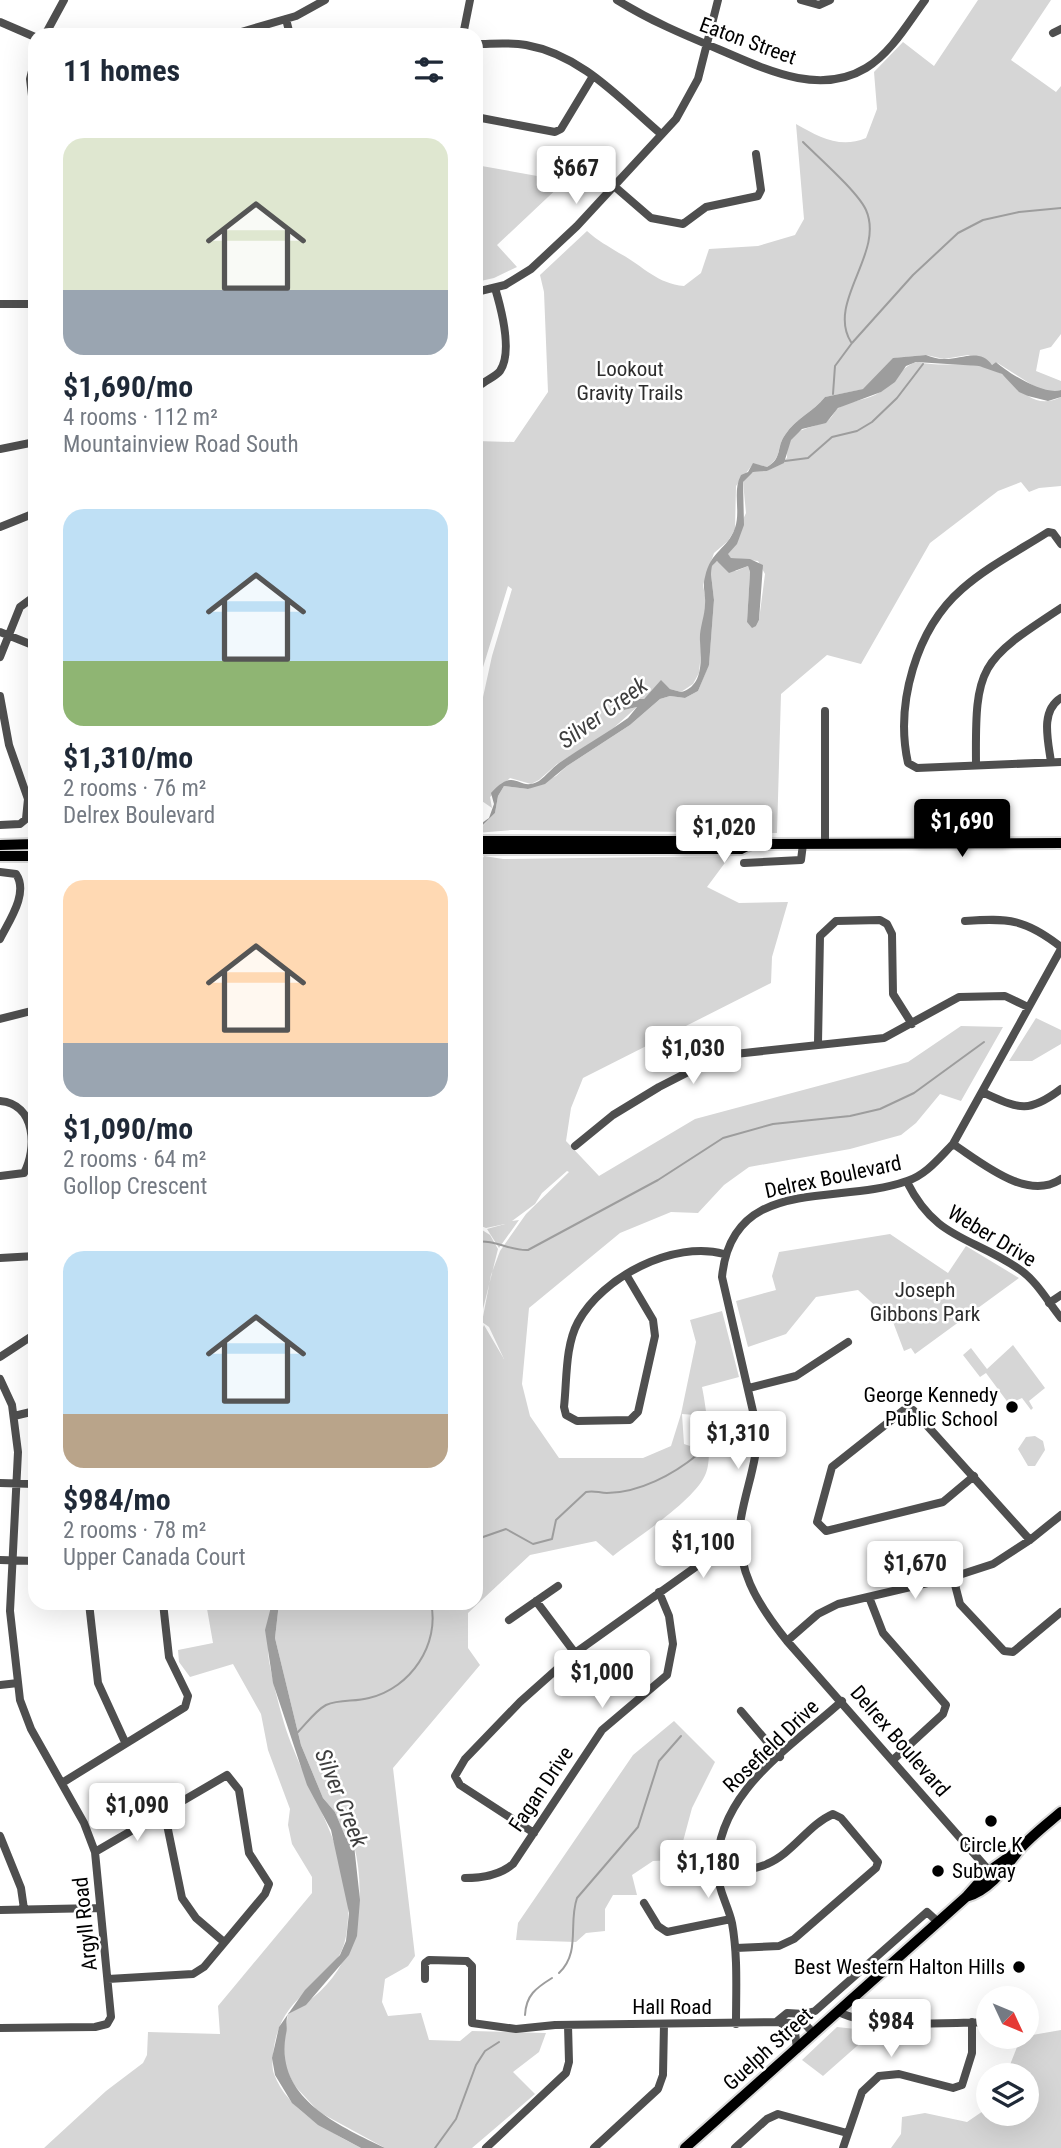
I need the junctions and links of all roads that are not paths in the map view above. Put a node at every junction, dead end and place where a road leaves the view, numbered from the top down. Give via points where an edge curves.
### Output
1 (64, 0) edge
2 (325, 0) edge
3 (470, 0) edge
4 (618, 0) edge
5 (718, 0) edge
6 (801, 0) edge
7 (830, 0) edge
8 (925, 0) edge
9 (286, 19) junction
10 (0, 22) edge
11 (48, 28) edge
12 (255, 28) edge
13 (288, 28) edge
14 (464, 28) edge
15 (28, 34) edge
16 (483, 44) edge
17 (707, 45) junction
18 (593, 76) junction
19 (483, 118) edge
20 (661, 134) junction
21 (756, 154) dead end
22 (614, 186) junction
23 (495, 288) junction
24 (483, 291) edge
25 (0, 304) edge
26 (28, 304) edge
27 (483, 383) edge
28 (28, 443) edge
29 (0, 449) edge
30 (28, 516) edge
31 (0, 527) edge
32 (1061, 544) edge
33 (28, 601) edge
34 (1061, 608) edge
35 (4, 634) edge
36 (28, 643) edge
37 (0, 657) edge
38 (0, 696) edge
39 (1061, 698) edge
40 (825, 710) dead end
41 (1051, 762) junction
42 (1061, 762) edge
43 (976, 763) junction
44 (28, 804) edge
45 (28, 811) edge
46 (0, 825) edge
47 (483, 842) edge
48 (1061, 843) edge
49 (28, 844) edge
50 (803, 844) junction
51 (825, 844) junction
52 (0, 845) edge
53 (504, 845) junction
54 (483, 848) edge
55 (0, 856) edge
56 (28, 856) edge
57 (744, 863) dead end
58 (0, 872) edge
59 (965, 921) dead end
60 (0, 939) edge
61 (1061, 948) edge
62 (1028, 1007) junction
63 (28, 1012) edge
64 (0, 1019) edge
65 (912, 1024) junction
66 (818, 1043) junction
67 (1061, 1089) edge
68 (982, 1092) junction
69 (0, 1101) edge
70 (28, 1126) edge
71 (953, 1144) junction
72 (575, 1146) dead end
73 (28, 1166) edge
74 (0, 1176) edge
75 (1061, 1179) edge
76 (907, 1182) junction
77 (724, 1254) junction
78 (28, 1256) edge
79 (0, 1258) edge
80 (627, 1276) junction
81 (1061, 1295) edge
82 (1049, 1303) junction
83 (1061, 1318) edge
84 (28, 1339) edge
85 (848, 1342) dead end
86 (0, 1357) edge
87 (0, 1379) edge
88 (749, 1388) junction
89 (28, 1413) edge
90 (14, 1416) junction
91 (974, 1476) junction
92 (0, 1483) edge
93 (17, 1484) junction
94 (28, 1484) edge
95 (1061, 1515) edge
96 (1030, 1541) junction
97 (740, 1552) junction
98 (0, 1560) edge
99 (13, 1561) junction
100 (28, 1561) edge
101 (953, 1577) junction
102 (558, 1586) dead end
103 (659, 1592) junction
104 (869, 1597) junction
105 (536, 1601) junction
106 (90, 1610) edge
107 (164, 1610) edge
108 (1061, 1612) edge
109 (509, 1620) dead end
110 (787, 1641) junction
111 (575, 1653) junction
112 (18, 1683) junction
113 (0, 1685) edge
114 (842, 1701) junction
115 (741, 1711) dead end
116 (125, 1742) junction
117 (780, 1757) junction
118 (894, 1759) junction
119 (62, 1783) junction
120 (164, 1810) junction
121 (1061, 1812) edge
122 (534, 1833) junction
123 (0, 1836) edge
124 (95, 1852) junction
125 (717, 1872) junction
126 (992, 1874) junction
127 (465, 1878) dead end
128 (644, 1903) dead end
129 (100, 1908) junction
130 (24, 1909) junction
131 (0, 1910) edge
132 (731, 1919) junction
133 (938, 1922) junction
134 (224, 1942) junction
135 (736, 1948) junction
136 (108, 1979) junction
137 (425, 1979) dead end
138 (815, 2011) joint
139 (839, 2012) junction
140 (776, 2022) junction
141 (972, 2022) junction
142 (976, 2022) edge
143 (664, 2024) junction
144 (736, 2024) junction
145 (568, 2025) junction
146 (0, 2028) edge
147 (814, 2034) junction
148 (797, 2049) junction
149 (847, 2133) junction
150 (486, 2148) edge
151 (594, 2148) edge
152 (685, 2148) edge
153 (735, 2148) edge
154 (842, 2148) edge

1 - 11 street
2 - 9 street
3 - 14 street
4 - 17 street, Eaton Street via 665,29
5 - 17 street
6 - 7 street via 818,5
8 - 17 street, Eaton Street via 884,54 843,78 798,78
9 - 12 street
9 - 13 street
10 - 15 street
16 - 18 street via 541,48
17 - 20 street via 692,95
18 - 19 street via 555,132
18 - 20 street
20 - 22 street
21 - 22 street via 758,196 706,207 683,223 651,218
22 - 23 street via 525,274
23 - 24 street
23 - 27 street via 505,322 503,361 499,373
25 - 26 street
28 - 29 street
30 - 31 street
32 - 43 street via 1048,532 962,589 933,626 914,667 904,709 908,763 917,768
33 - 35 street
34 - 43 street via 1012,640 987,667 975,702
35 - 36 street
35 - 37 street
38 - 44 street via 9,746
39 - 41 street via 1052,703 1047,719
40 - 51 street
41 - 42 street
41 - 43 street
45 - 46 street via 20,824
47 - 53 main road
48 - 51 main road
49 - 52 main road
50 - 51 main road
50 - 53 main road via 751,844 741,849
50 - 57 street via 801,860
53 - 54 main road
55 - 56 main road
58 - 60 street via 16,874 20,886 19,900
59 - 61 street via 1006,918 1021,922
61 - 62 street, Delrex Boulevard
62 - 65 street via 1005,996 959,997
62 - 68 street, Delrex Boulevard
63 - 64 street
65 - 66 street via 884,1038
65 - 66 street via 893,995 892,934 887,924 880,920 836,921 820,936
66 - 72 street via 735,1054 700,1066 613,1115
67 - 68 street via 1027,1108
68 - 71 street, Delrex Boulevard
69 - 70 street via 18,1109
71 - 75 street via 1023,1184 1045,1186
71 - 76 street, Delrex Boulevard via 928,1170
73 - 74 street via 24,1173
76 - 77 street, Delrex Boulevard via 769,1205 741,1225
76 - 82 street, Weber Drive via 931,1220 1020,1269
77 - 80 street via 687,1250 653,1258
77 - 88 street, Delrex Boulevard via 722,1277
78 - 79 street
80 - 80 street via 589,1308 572,1338 564,1407 566,1415 577,1420 630,1420 638,1412 655,1336 653,1321
81 - 82 street
82 - 83 street, Weber Drive
84 - 86 street
85 - 88 street via 796,1376
87 - 90 street, Argyll Road
88 - 97 street, Delrex Boulevard via 758,1433 741,1519
89 - 90 street
90 - 93 street, Argyll Road
91 - 91 street via 925,1420 913,1409 904,1410 832,1467 817,1521 826,1531 943,1502
91 - 96 street
92 - 93 street
93 - 94 street
93 - 99 street, Argyll Road
95 - 96 street
96 - 101 street via 993,1564
97 - 103 street via 704,1561
97 - 110 street, Delrex Boulevard via 752,1591
98 - 99 street
99 - 100 street
99 - 112 street, Argyll Road via 10,1611
101 - 104 street
101 - 108 street via 960,1604 1004,1651 1013,1652 1026,1644
102 - 105 street
103 - 111 street
103 - 122 street, Fagan Drive via 673,1644 667,1675 602,1730
104 - 110 street via 826,1609
104 - 118 street via 883,1633 946,1705 943,1714
105 - 109 street
105 - 111 street
106 - 116 street via 98,1683
107 - 116 street via 169,1657 187,1701 185,1707
110 - 114 street, Delrex Boulevard
111 - 122 street via 520,1702 455,1776 460,1785
112 - 113 street
112 - 119 street, Argyll Road via 31,1729
114 - 117 street, Rosefield Drive
114 - 118 street, Delrex Boulevard
115 - 117 street
116 - 119 street
117 - 125 street, Rosefield Drive via 733,1805 720,1840
118 - 126 street, Delrex Boulevard
119 - 124 street, Argyll Road
120 - 124 street
120 - 134 street via 182,1898 196,1918
120 - 134 street via 224,1775 233,1779 239,1790 249,1853 269,1884
121 - 126 main road, Guelph Street
122 - 127 street, Fagan Drive via 504,1871
123 - 130 street via 21,1888
124 - 129 street, Argyll Road
125 - 132 street, Rosefield Drive
125 - 135 street via 768,1864 834,1814 878,1861 876,1868 794,1939 779,1946
126 - 133 main road, Guelph Street
128 - 132 street via 657,1926 667,1932
129 - 130 street
129 - 136 street, Argyll Road
130 - 131 street
132 - 135 street, Rosefield Drive
133 - 138 street, Guelph Street via 927,1912
133 - 139 main road, Guelph Street
134 - 136 street via 193,1974
135 - 144 street, Rosefield Drive
136 - 146 street, Argyll Road via 111,2017 107,2024
137 - 145 street, Hall Road via 429,1960 462,1959 472,1966 472,2023 516,2029
138 - 140 street, Hall Road via 787,2013
139 - 141 street via 876,2022
139 - 147 main road, Guelph Street
140 - 144 street, Hall Road
140 - 147 street, Hall Road via 806,2024
140 - 148 street via 795,2032
141 - 142 street
141 - 149 street via 972,2053 962,2085 953,2088 899,2074 879,2076 862,2092
143 - 144 street, Hall Road
143 - 145 street, Hall Road
143 - 151 street via 663,2075 658,2089
145 - 150 street via 566,2073
147 - 148 main road, Guelph Street
148 - 152 main road, Guelph Street
149 - 153 street via 778,2114
149 - 154 street

